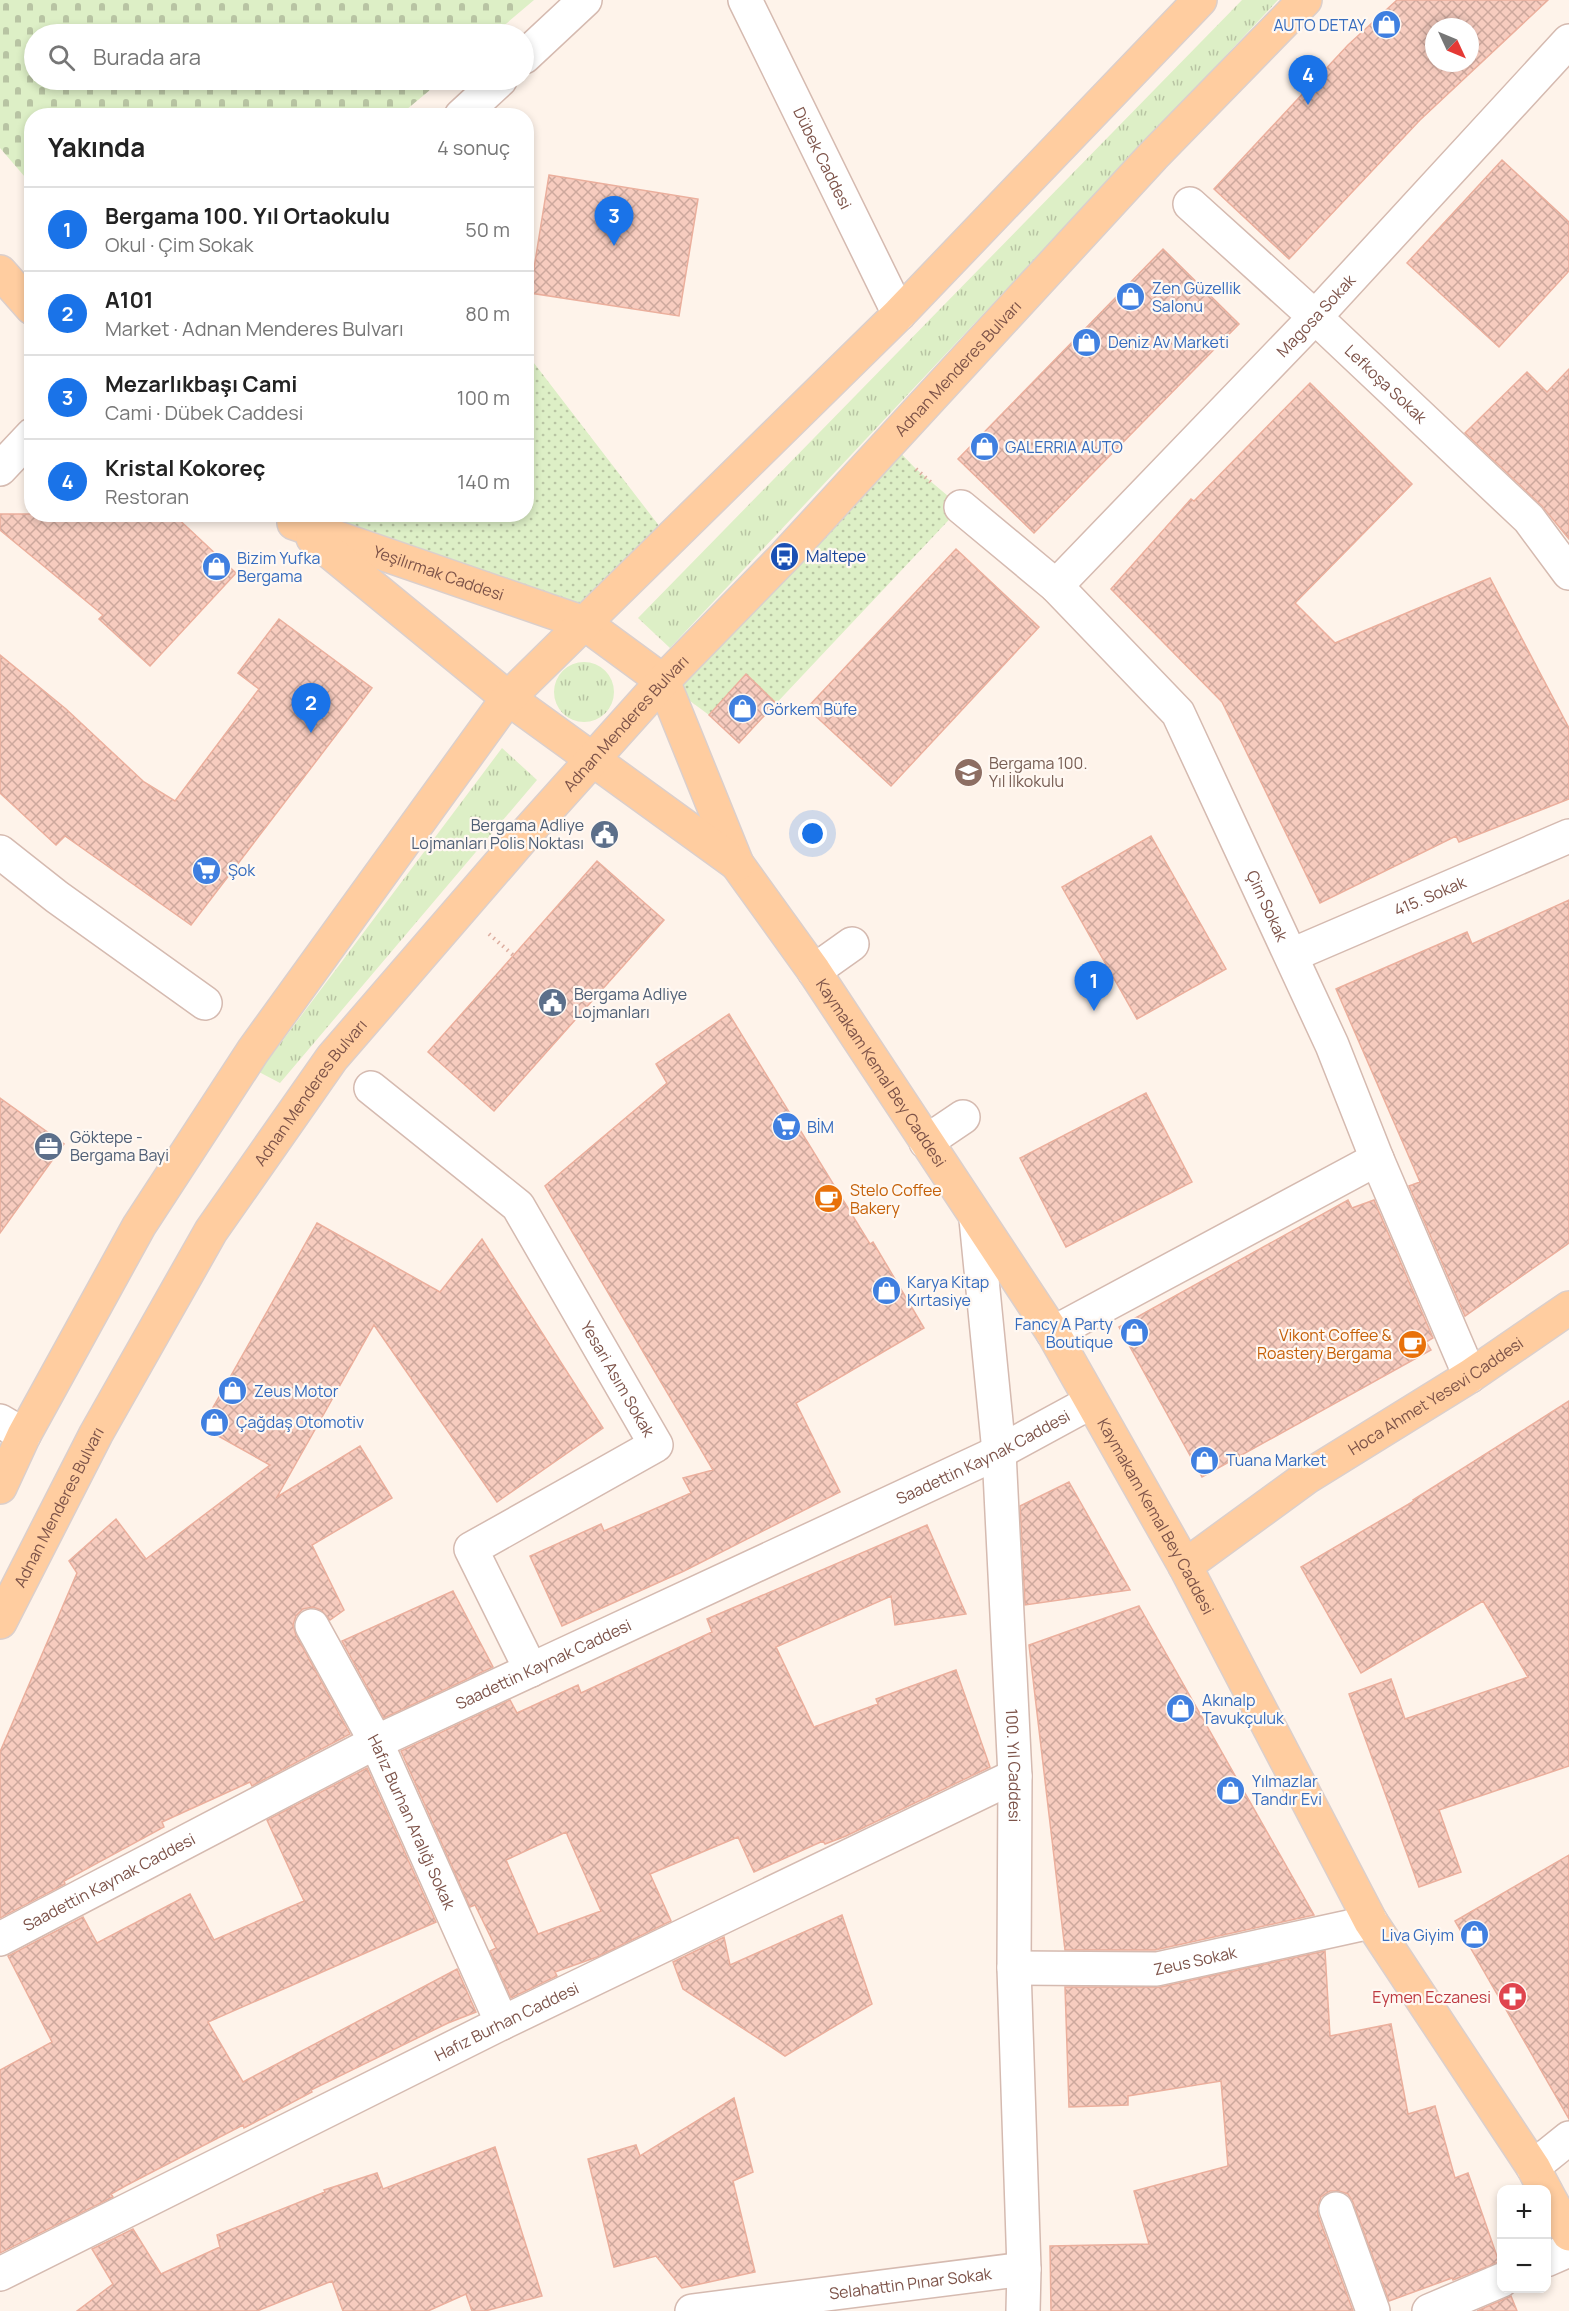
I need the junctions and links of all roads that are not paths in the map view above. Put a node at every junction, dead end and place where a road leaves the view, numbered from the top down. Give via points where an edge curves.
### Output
1 (585, 0) edge
2 (746, 0) edge
3 (1200, 0) edge
4 (1305, 0) edge
5 (1569, 41) edge
6 (534, 48) edge
7 (489, 90) edge
8 (470, 108) edge
9 (1190, 204) dead end
10 (1, 276) edge
11 (24, 300) edge
12 (899, 314) junction
13 (1315, 317) junction
14 (24, 444) edge
15 (0, 469) edge
16 (961, 507) road end
17 (292, 522) edge
18 (297, 522) edge
19 (1569, 573) edge
20 (1056, 586) junction
21 (584, 623) junction
22 (663, 681) junction
23 (508, 698) junction
24 (592, 760) junction
25 (1569, 836) edge
26 (0, 852) edge
27 (736, 864) junction
28 (852, 944) dead end
29 (1292, 956) junction
30 (814, 971) junction
31 (205, 1003) dead end
32 (371, 1088) dead end
33 (963, 1117) dead end
34 (926, 1142) junction
35 (1377, 1159) junction
36 (976, 1219) junction
37 (1569, 1308) edge
38 (1053, 1333) junction
39 (1470, 1376) junction
40 (1091, 1402) junction
41 (12, 1428) edge
42 (999, 1452) junction
43 (0, 1487) edge
44 (1185, 1566) junction
45 (0, 1622) edge
46 (312, 1626) dead end
47 (531, 1670) junction
48 (376, 1742) junction
49 (1015, 1776) junction
50 (1371, 1922) junction
51 (0, 1939) edge
52 (1014, 1968) junction
53 (502, 2023) junction
54 (1569, 2138) edge
55 (1541, 2183) edge
56 (1336, 2209) dead end
57 (1569, 2234) edge
58 (1569, 2250) edge
59 (1551, 2258) edge
60 (1024, 2269) junction
61 (0, 2274) edge
62 (1497, 2282) edge
63 (692, 2311) edge
64 (1023, 2311) edge
65 (1373, 2311) edge
66 (1429, 2311) edge

1 - 6 street
2 - 12 street, Dübek Caddesi
3 - 12 main road
4 - 22 main road, Adnan Menderes Bulvarı via 1153,156 785,556
5 - 13 street, Magosa Sokak
7 - 8 street
9 - 13 street, Lefkoşa Sokak
10 - 11 main road
12 - 21 main road
13 - 19 street, Lefkoşa Sokak via 1529,519
13 - 20 street, Magosa Sokak
14 - 15 street
16 - 20 street, Çim Sokak
17 - 23 main road, Yeşilırmak Caddesi
18 - 21 main road, Yeşilırmak Caddesi
20 - 29 street, Çim Sokak via 1083,630 1178,713
21 - 22 main road
21 - 23 main road
22 - 24 main road, Adnan Menderes Bulvarı
22 - 27 main road, Kaymakam Kemal Bey Caddesi
23 - 24 main road, Kaymakam Kemal Bey Caddesi
23 - 41 main road via 246,1061
24 - 27 main road, Kaymakam Kemal Bey Caddesi
24 - 45 main road, Adnan Menderes Bulvarı via 332,1058 211,1231 96,1434
25 - 29 street, 415. Sokak
26 - 31 street
27 - 30 main road, Kaymakam Kemal Bey Caddesi
28 - 30 street
29 - 35 street, Çim Sokak via 1322,1048
30 - 34 main road, Kaymakam Kemal Bey Caddesi
32 - 47 street, Yesari Asım Sokak via 518,1206 656,1445 471,1549
33 - 34 street
34 - 36 main road, Kaymakam Kemal Bey Caddesi
35 - 38 street
35 - 39 street, Çim Sokak
36 - 38 main road, Kaymakam Kemal Bey Caddesi
36 - 42 street, 100. Yıl Caddesi
37 - 39 main road, Hoca Ahmet Yesevi Caddesi
38 - 40 main road, Kaymakam Kemal Bey Caddesi
39 - 44 main road, Hoca Ahmet Yesevi Caddesi via 1307,1477
40 - 42 street, Saadettin Kaynak Caddesi
40 - 44 main road, Kaymakam Kemal Bey Caddesi
41 - 43 main road
42 - 47 street, Saadettin Kaynak Caddesi
42 - 49 street, 100. Yıl Caddesi
44 - 50 main road, Kaymakam Kemal Bey Caddesi
46 - 48 street, Hafız Burhan Aralığı Sokak
47 - 48 street, Saadettin Kaynak Caddesi
48 - 51 street, Saadettin Kaynak Caddesi
48 - 53 street, Hafız Burhan Aralığı Sokak
49 - 52 street, 100. Yıl Caddesi
49 - 53 street, Hafız Burhan Caddesi
50 - 52 street, Zeus Sokak via 1157,1970
50 - 55 main road, Kaymakam Kemal Bey Caddesi
52 - 60 street, 100. Yıl Caddesi
53 - 61 street, Hafız Burhan Caddesi
54 - 55 street
55 - 57 main road, Kaymakam Kemal Bey Caddesi
56 - 65 street
58 - 59 street
60 - 63 street, Selahattin Pınar Sokak
60 - 64 street, 100. Yıl Caddesi
62 - 66 street

